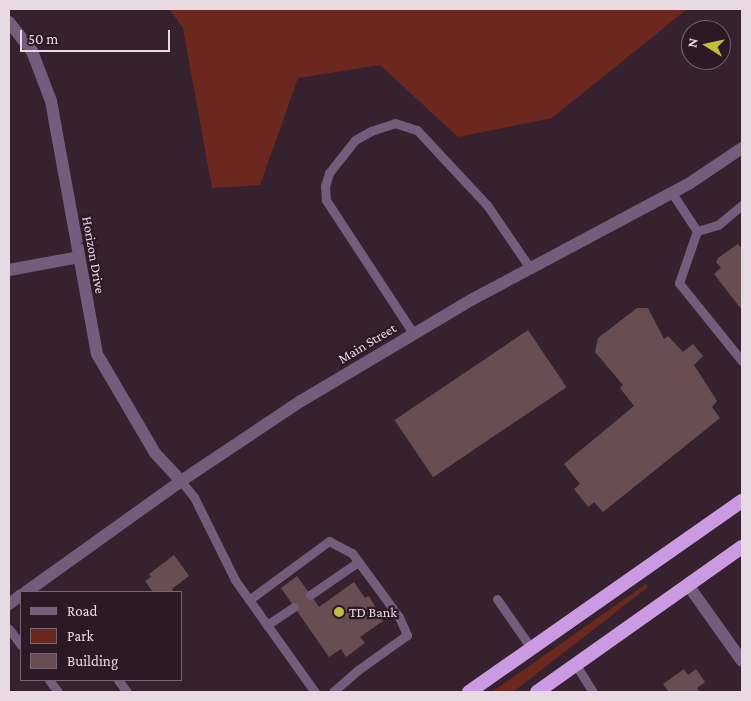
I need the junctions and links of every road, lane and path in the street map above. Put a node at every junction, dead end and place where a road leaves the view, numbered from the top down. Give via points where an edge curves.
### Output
1 (9, 22) edge
2 (742, 148) edge
3 (672, 193) junction
4 (742, 204) edge
5 (697, 231) junction
6 (80, 257) junction
7 (530, 268) junction
8 (9, 270) edge
9 (413, 333) junction
10 (742, 361) edge
11 (181, 480) junction
12 (742, 501) edge
13 (742, 548) edge
14 (358, 562) junction
15 (688, 585) junction
16 (27, 591) edge
17 (310, 595) dead end
18 (20, 597) edge
19 (497, 599) dead end
20 (249, 600) junction
21 (9, 604) edge
22 (294, 607) dead end
23 (267, 626) junction
24 (9, 629) edge
25 (20, 644) edge
26 (532, 648) junction
27 (742, 661) edge
28 (576, 665) junction
29 (50, 681) edge
30 (119, 681) edge
31 (554, 686) edge
32 (58, 692) edge
33 (127, 692) edge
34 (315, 692) edge
35 (333, 692) edge
36 (469, 692) edge
37 (536, 692) edge
38 (593, 692) edge

1 - 6 street, Horizon Drive via 32,51 51,101
2 - 3 street, Main Street
3 - 5 lane
3 - 7 street, Main Street
4 - 5 lane via 718,225
5 - 10 lane via 679,283
6 - 8 street
6 - 11 street, Horizon Drive via 97,354 155,453
7 - 9 street, Main Street
7 - 9 lane via 487,205 417,130 410,125 394,123 371,131 355,140 329,173 325,186 326,200
9 - 11 street, Main Street via 285,411
11 - 16 street, Main Street
11 - 20 lane via 194,497 235,580
12 - 26 highway
13 - 15 highway
14 - 17 lane
14 - 20 lane via 352,553 329,541
14 - 35 lane via 399,617 407,635
15 - 27 street
15 - 28 highway
18 - 21 street
19 - 26 lane
20 - 23 lane
22 - 23 lane
23 - 34 lane
24 - 25 lane
26 - 36 highway
28 - 31 highway
28 - 38 lane
29 - 32 lane
30 - 33 lane
31 - 37 highway

